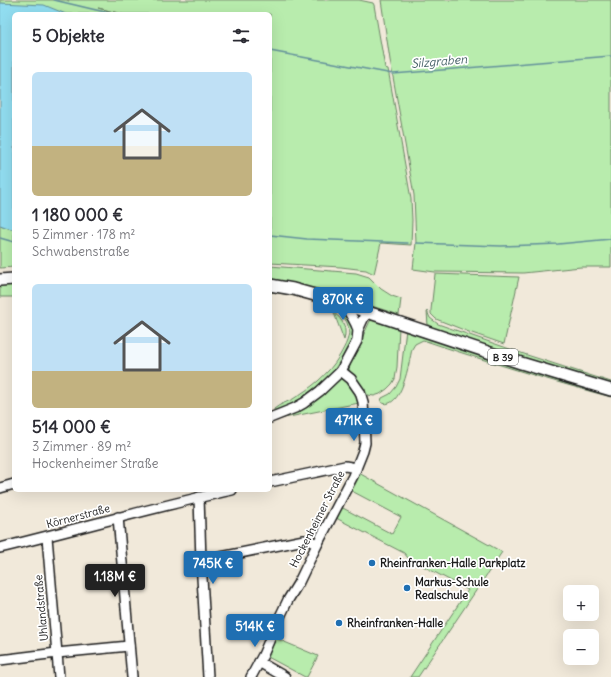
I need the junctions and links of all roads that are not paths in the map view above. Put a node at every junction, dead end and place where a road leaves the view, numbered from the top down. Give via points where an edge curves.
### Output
1 (12, 279) edge
2 (0, 280) edge
3 (272, 285) edge
4 (343, 304) junction
5 (370, 312) junction
6 (358, 330) junction
7 (357, 341) junction
8 (341, 371) junction
9 (611, 390) edge
10 (272, 417) edge
11 (356, 468) junction
12 (272, 482) edge
13 (12, 485) edge
14 (0, 488) edge
15 (223, 492) edge
16 (199, 497) junction
17 (118, 517) junction
18 (47, 536) junction
19 (317, 544) junction
20 (0, 548) edge
21 (201, 561) junction
22 (129, 646) junction
23 (56, 653) junction
24 (0, 660) edge
25 (259, 662) junction
26 (59, 677) edge
27 (132, 677) edge
28 (208, 677) edge
29 (251, 677) edge
30 (285, 677) edge

1 - 2 main road
3 - 4 main road, B 39
4 - 5 main road, B 39
4 - 6 street via 356,322
5 - 6 street via 364,317
5 - 7 street via 361,338
5 - 9 main road, B 39 via 521,363
6 - 7 street
7 - 8 street
8 - 10 street via 304,403
8 - 11 street, Hockenheimer Straße via 356,386 363,402 365,443
11 - 12 street via 348,466
11 - 19 street, Hockenheimer Straße
13 - 14 street
15 - 16 street, Körnerstraße
16 - 17 street, Körnerstraße
16 - 21 street
17 - 18 street, Körnerstraße
17 - 22 street
18 - 20 street, Körnerstraße
18 - 23 street, Uhlandstraße
19 - 21 street via 304,540
19 - 25 street, Hockenheimer Straße
21 - 28 street
22 - 23 street
22 - 27 street
23 - 24 street
23 - 26 street, Uhlandstraße
25 - 29 street, Hockenheimer Straße
25 - 30 street

